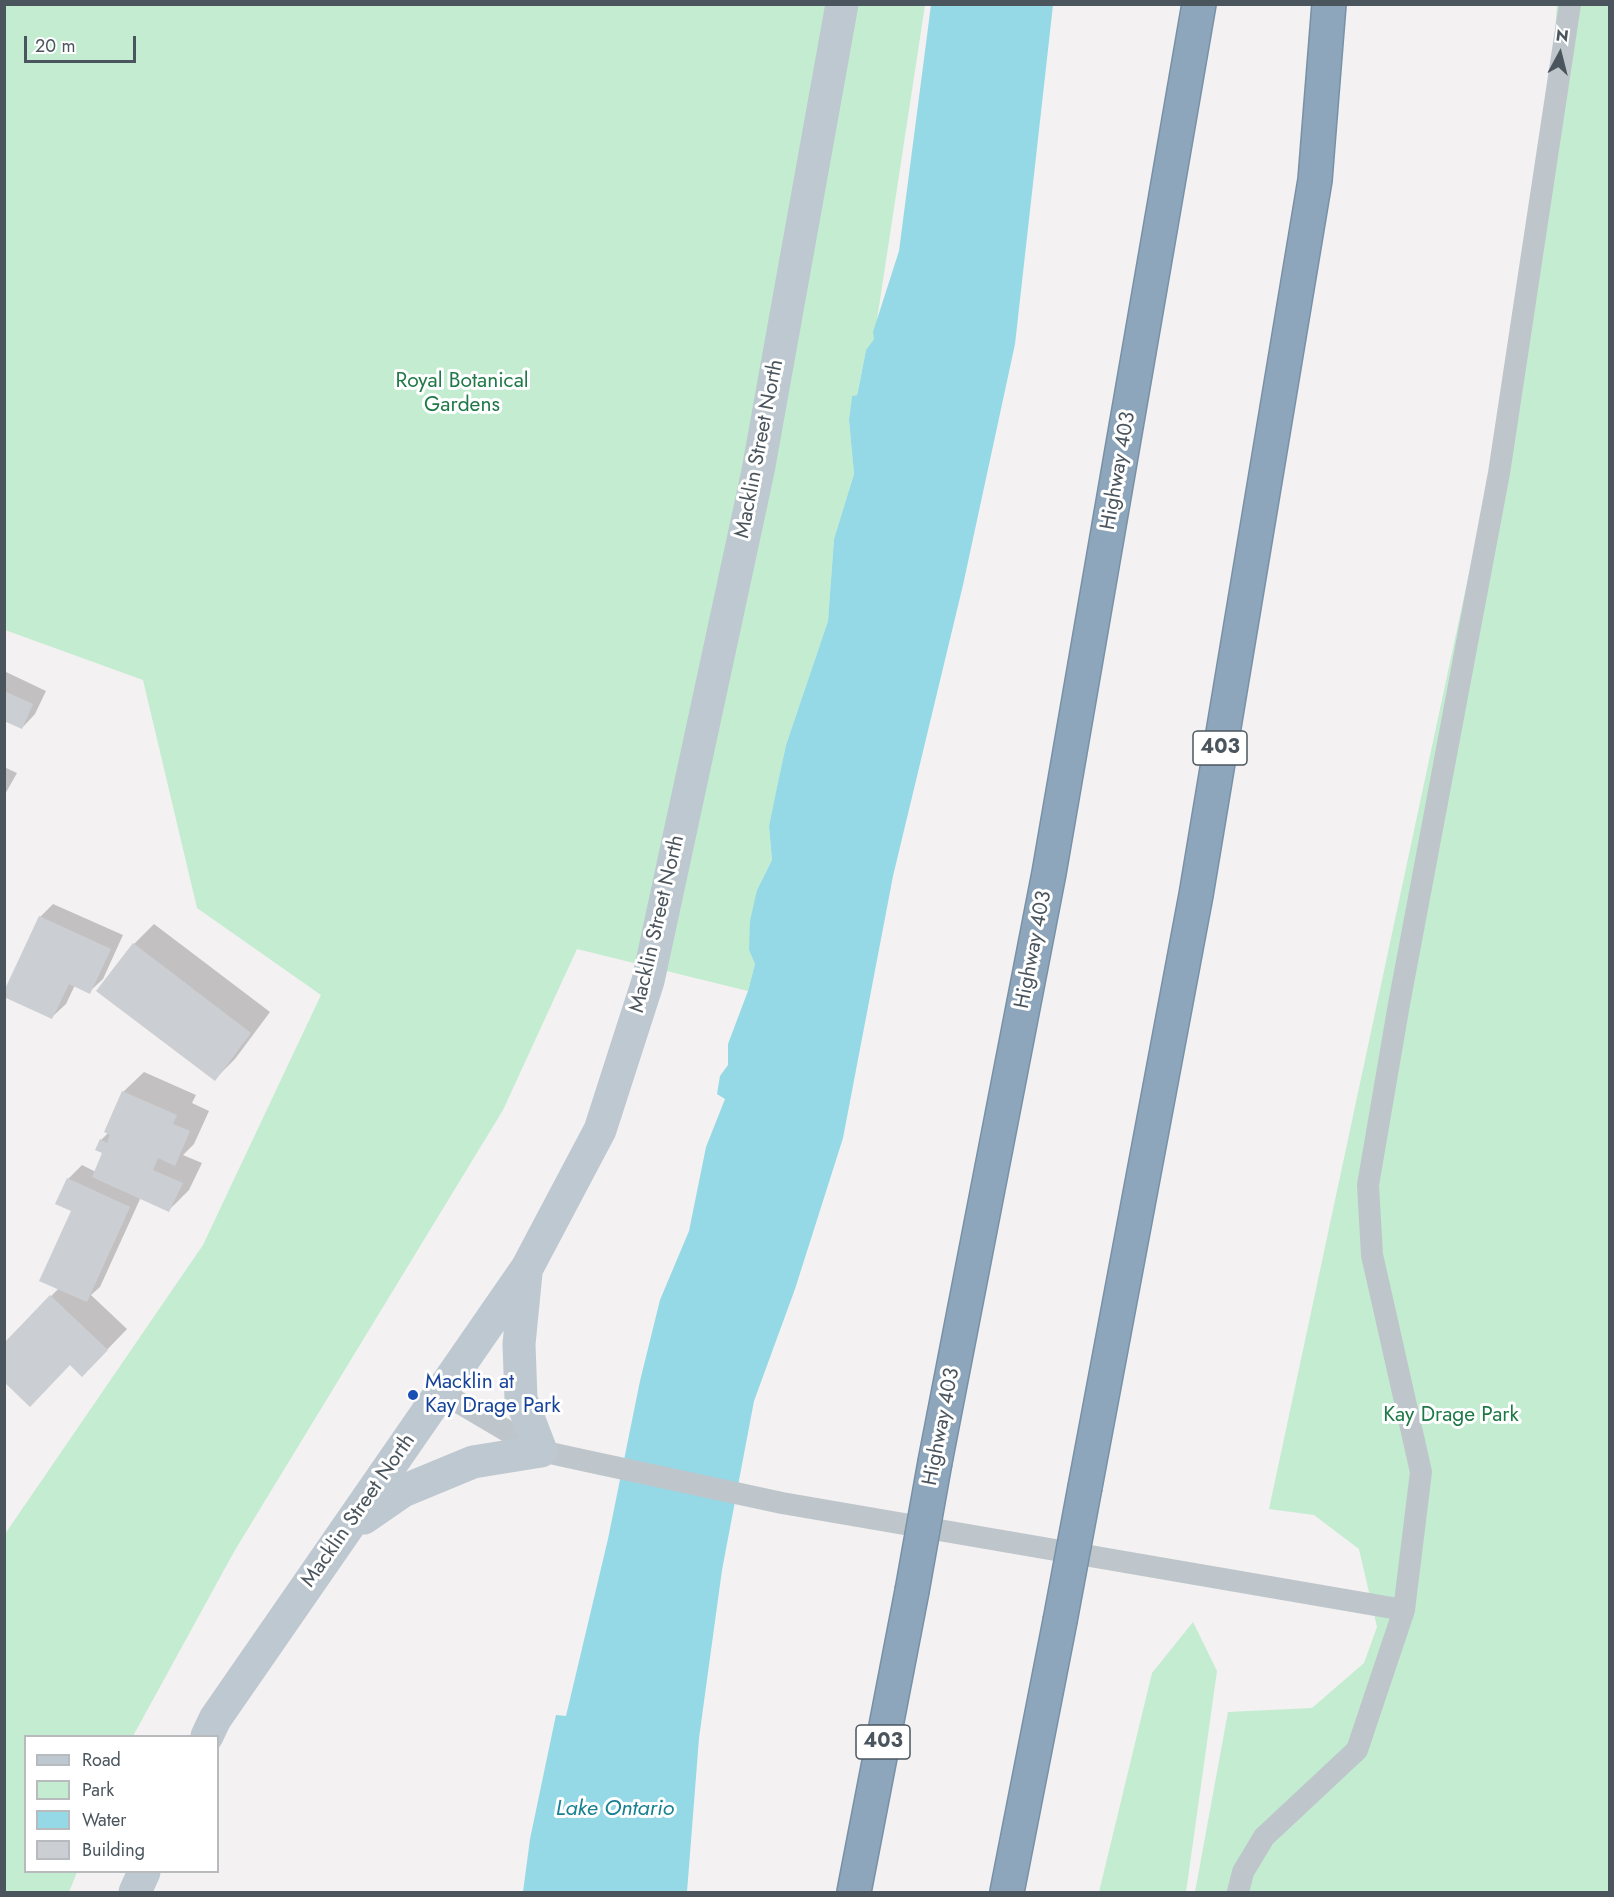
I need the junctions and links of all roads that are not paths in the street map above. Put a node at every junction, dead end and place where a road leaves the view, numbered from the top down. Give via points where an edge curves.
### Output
1 (842, 4) edge
2 (1199, 4) edge
3 (1329, 4) edge
4 (1569, 4) edge
5 (527, 1268) junction
6 (441, 1392) junction
7 (541, 1451) junction
8 (344, 1532) junction
9 (1404, 1610) junction
10 (208, 1735) edge
11 (144, 1873) edge
12 (135, 1893) edge
13 (854, 1893) edge
14 (1007, 1893) edge
15 (1238, 1893) edge

1 - 5 street, Macklin Street North via 758,471 648,981 600,1130
2 - 13 highway, Highway 403 / 403, bridge via 1049,873
3 - 14 highway, 403, bridge via 1316,180 1196,895
4 - 9 lane via 1499,473 1368,1185 1372,1255 1421,1472
5 - 6 street, Macklin Street North
5 - 7 street via 519,1344 521,1399
6 - 7 lane
6 - 8 street, Macklin Street North
7 - 8 street via 473,1462 403,1491
7 - 9 lane via 782,1503
8 - 10 street, Macklin Street North via 215,1719
9 - 15 lane via 1357,1750 1264,1838 1243,1872
11 - 12 street

